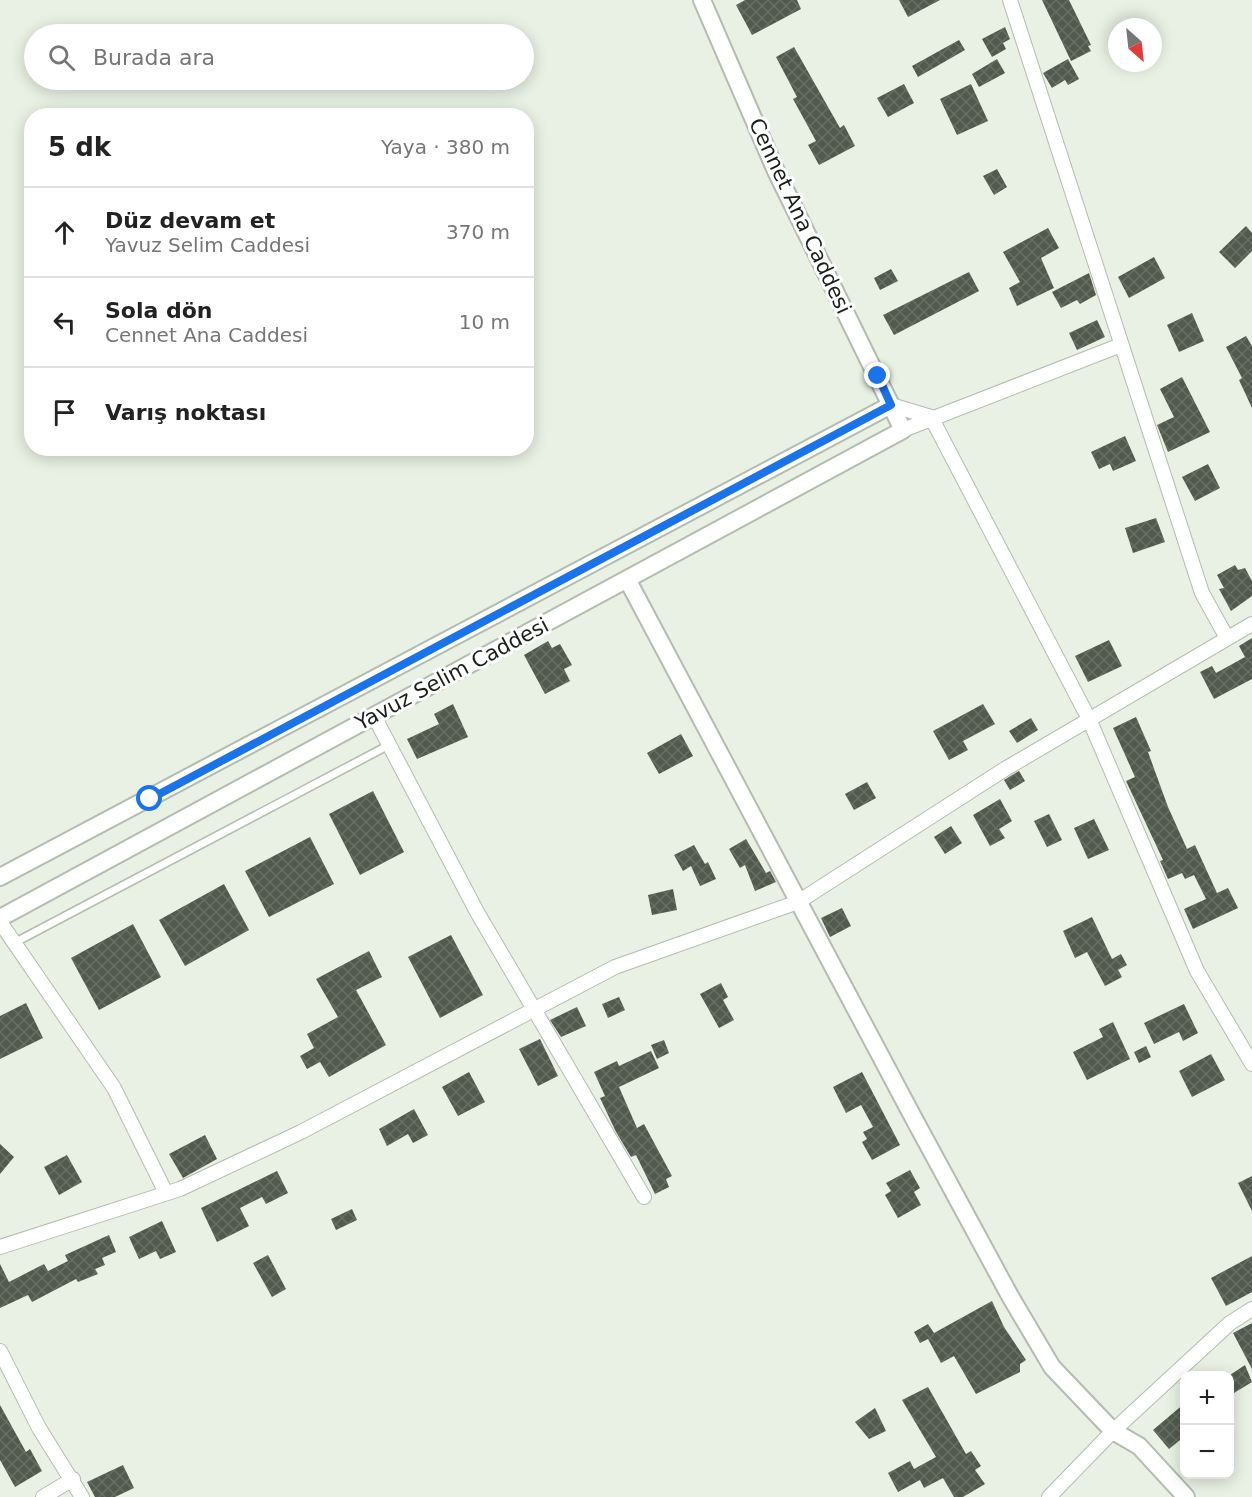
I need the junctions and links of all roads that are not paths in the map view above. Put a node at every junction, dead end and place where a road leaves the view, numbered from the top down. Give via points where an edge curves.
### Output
1 (702, 0) edge
2 (1010, 0) edge
3 (1121, 345) junction
4 (891, 405) junction
5 (931, 417) junction
6 (903, 430) junction
7 (627, 579) junction
8 (1252, 624) edge
9 (1227, 638) junction
10 (374, 716) junction
11 (1089, 719) junction
12 (389, 745) junction
13 (0, 878) edge
14 (798, 902) junction
15 (0, 920) edge
16 (14, 943) junction
17 (535, 1009) junction
18 (1252, 1064) edge
19 (166, 1193) junction
20 (644, 1197) dead end
21 (0, 1247) edge
22 (1252, 1309) edge
23 (0, 1350) edge
24 (1113, 1431) junction
25 (73, 1479) junction
26 (43, 1497) edge
27 (82, 1497) edge
28 (1048, 1497) edge
29 (1186, 1497) edge

1 - 4 street, Cennet Ana Caddesi via 776,171
2 - 3 street
3 - 5 street
3 - 9 street via 1202,593
4 - 5 street
4 - 6 street, Cennet Ana Caddesi
4 - 13 street, Yavuz Selim Caddesi
5 - 6 street
5 - 11 street
6 - 7 street, Yavuz Selim Caddesi
7 - 10 street, Yavuz Selim Caddesi
7 - 14 street
8 - 9 street
9 - 11 street
10 - 12 street
10 - 15 street, Yavuz Selim Caddesi
11 - 14 street
11 - 18 street via 1197,971
12 - 16 lane
12 - 17 street via 477,912
14 - 17 street via 615,967
14 - 24 street via 1052,1367
15 - 16 street
16 - 19 street via 114,1088
17 - 19 street via 301,1132
17 - 20 street
19 - 21 street
22 - 24 street via 1230,1323
23 - 25 street via 39,1428
24 - 28 street
24 - 29 street via 1139,1446
25 - 26 street
25 - 27 street

